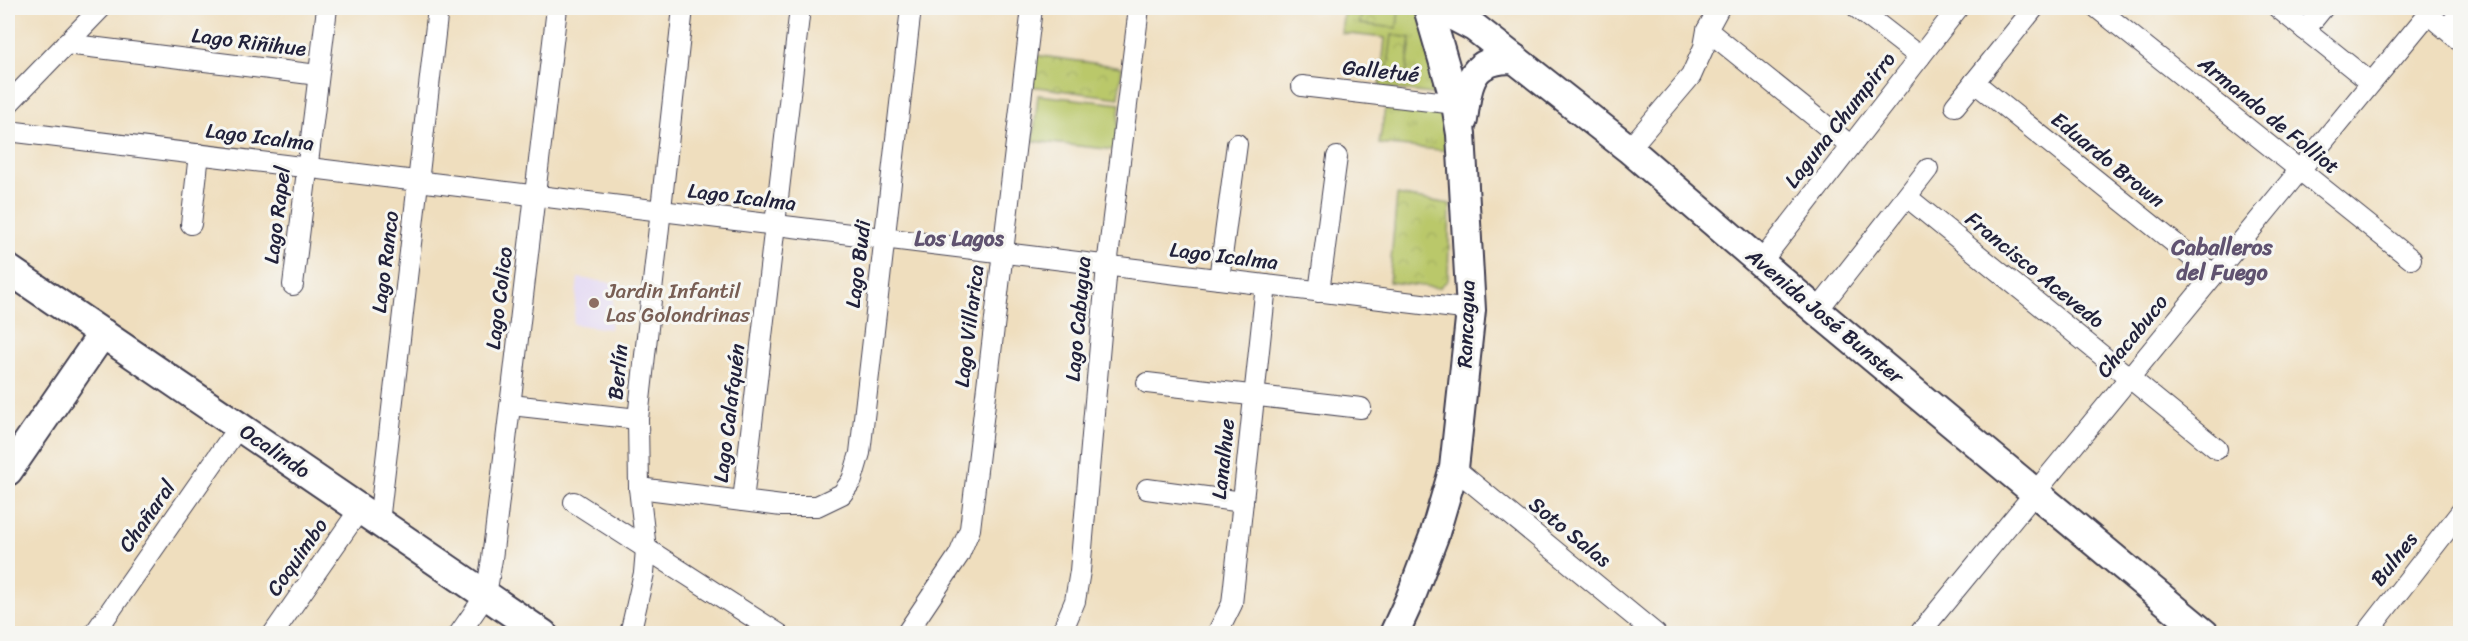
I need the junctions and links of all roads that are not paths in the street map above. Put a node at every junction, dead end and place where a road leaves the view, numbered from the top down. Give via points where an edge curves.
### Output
1 (101, 8) edge
2 (327, 8) edge
3 (438, 8) edge
4 (557, 8) edge
5 (683, 8) edge
6 (800, 8) edge
7 (911, 8) edge
8 (1032, 8) edge
9 (1139, 8) edge
10 (1428, 8) edge
11 (1438, 8) edge
12 (1719, 8) edge
13 (1857, 8) edge
14 (1958, 8) edge
15 (2034, 8) edge
16 (2097, 8) edge
17 (2277, 8) edge
18 (2323, 8) edge
19 (2460, 12) edge
20 (1475, 17) edge
21 (1707, 30) junction
22 (2306, 30) junction
23 (2454, 35) edge
24 (66, 44) junction
25 (1920, 57) junction
26 (1515, 59) junction
27 (318, 75) junction
28 (1974, 82) junction
29 (2370, 82) junction
30 (1302, 86) dead end
31 (8, 104) edge
32 (1455, 104) junction
33 (1955, 106) dead end
34 (8, 131) edge
35 (1461, 134) junction
36 (1237, 144) dead end
37 (1850, 145) junction
38 (1629, 149) junction
39 (199, 154) junction
40 (1337, 157) dead end
41 (307, 167) junction
42 (1928, 169) dead end
43 (2298, 170) junction
44 (418, 181) junction
45 (536, 195) junction
46 (1906, 197) junction
47 (659, 211) junction
48 (191, 224) dead end
49 (775, 225) junction
50 (885, 238) junction
51 (1002, 253) junction
52 (2411, 259) dead end
53 (1761, 262) junction
54 (1107, 266) junction
55 (8, 269) edge
56 (2213, 274) junction
57 (1219, 279) junction
58 (293, 285) dead end
59 (1266, 285) junction
60 (1319, 292) junction
61 (1471, 310) junction
62 (1817, 311) junction
63 (103, 333) junction
64 (2129, 377) junction
65 (1147, 383) dead end
66 (1254, 395) junction
67 (511, 405) junction
68 (1361, 408) dead end
69 (638, 419) junction
70 (238, 426) junction
71 (2217, 449) dead end
72 (1454, 468) junction
73 (8, 471) edge
74 (639, 488) junction
75 (1147, 489) dead end
76 (2034, 492) junction
77 (743, 501) junction
78 (574, 502) dead end
79 (1243, 502) junction
80 (2460, 513) edge
81 (370, 515) junction
82 (646, 549) junction
83 (486, 595) junction
84 (94, 633) edge
85 (273, 633) edge
86 (459, 633) edge
87 (543, 633) edge
88 (630, 633) edge
89 (779, 633) edge
90 (906, 633) edge
91 (1061, 633) edge
92 (1217, 633) edge
93 (1394, 633) edge
94 (1656, 633) edge
95 (1919, 633) edge
96 (2205, 633) edge
97 (2366, 633) edge

1 - 24 street
2 - 27 street, Lago Rapel
3 - 44 street, Lago Ranco
4 - 45 street, Lago Colico
5 - 47 street, Berlín
6 - 49 street, Lago Calafquén
7 - 50 street, Lago Budi
8 - 51 street, Lago Villarica
9 - 54 street, Lago Cabugua
10 - 32 main road, Rancagua
11 - 20 main road, Avenida José Bunster
12 - 21 street
13 - 25 street
14 - 25 street, Laguna Chumpirro
15 - 28 street
16 - 43 street, Armando de Folliot
17 - 22 street
18 - 22 street
19 - 23 street
20 - 26 main road, Avenida José Bunster
21 - 37 street
21 - 38 street via 1691,76
22 - 29 street
23 - 29 street, Chacabuco via 2428,14
24 - 27 street, Lago Riñihue
24 - 31 street
25 - 37 street, Laguna Chumpirro
26 - 35 main road via 1496,59 1478,69 1466,94
26 - 38 main road, Avenida José Bunster
27 - 41 street, Lago Rapel
28 - 33 street
28 - 56 street, Eduardo Brown
29 - 43 street, Chacabuco
30 - 32 street, Galletué
32 - 35 main road, Rancagua
34 - 39 street, Lago Icalma
35 - 61 main road, Rancagua
36 - 57 street
37 - 53 street, Laguna Chumpirro
38 - 53 main road, Avenida José Bunster
39 - 41 street, Lago Icalma
39 - 48 street
40 - 60 street
41 - 44 street, Lago Icalma
41 - 58 street, Lago Rapel
42 - 46 street
43 - 52 street, Armando de Folliot
43 - 56 street, Chacabuco
44 - 45 street, Lago Icalma
44 - 81 street, Lago Ranco
45 - 47 street, Lago Icalma
45 - 67 street, Lago Colico
46 - 62 street
46 - 64 street, Francisco Acevedo
47 - 49 street, Lago Icalma
47 - 69 street, Berlín
49 - 50 street, Lago Icalma
49 - 77 street, Lago Calafquén
50 - 51 street, Lago Icalma
50 - 77 street, Lago Budi via 860,453 852,480 842,494 817,506
51 - 54 street, Lago Icalma
51 - 90 street, Lago Villarica via 970,530 959,555
53 - 62 main road, Avenida José Bunster
54 - 57 street, Lago Icalma
54 - 91 street, Lago Cabugua via 1080,571 1075,601
55 - 63 main road, Ocalindo
56 - 64 street, Chacabuco
57 - 59 street, Lago Icalma
59 - 60 street, Lago Icalma
59 - 66 street, Lanalhue
60 - 61 street, Lago Icalma
61 - 72 main road, Rancagua
62 - 76 main road, Avenida José Bunster
63 - 70 main road, Ocalindo
63 - 73 main road
64 - 71 street, Francisco Acevedo
64 - 76 street, Chacabuco
65 - 66 street
66 - 68 street
66 - 79 street, Lanalhue
67 - 69 street
67 - 83 street, Lago Colico
69 - 74 street, Berlín
70 - 81 main road, Ocalindo
70 - 84 street, Chañaral
72 - 93 main road, Rancagua via 1434,536
72 - 94 street, Soto Salas
74 - 77 street
74 - 82 street, Berlín
75 - 79 street
76 - 95 street, Chacabuco
76 - 96 main road, Avenida José Bunster
78 - 82 street
79 - 92 street, Lanalhue via 1232,604
80 - 97 street, Bulnes
81 - 83 main road, Ocalindo
81 - 85 street, Coquimbo
82 - 88 street, Berlín
82 - 89 street
83 - 86 street
83 - 87 main road, Ocalindo

